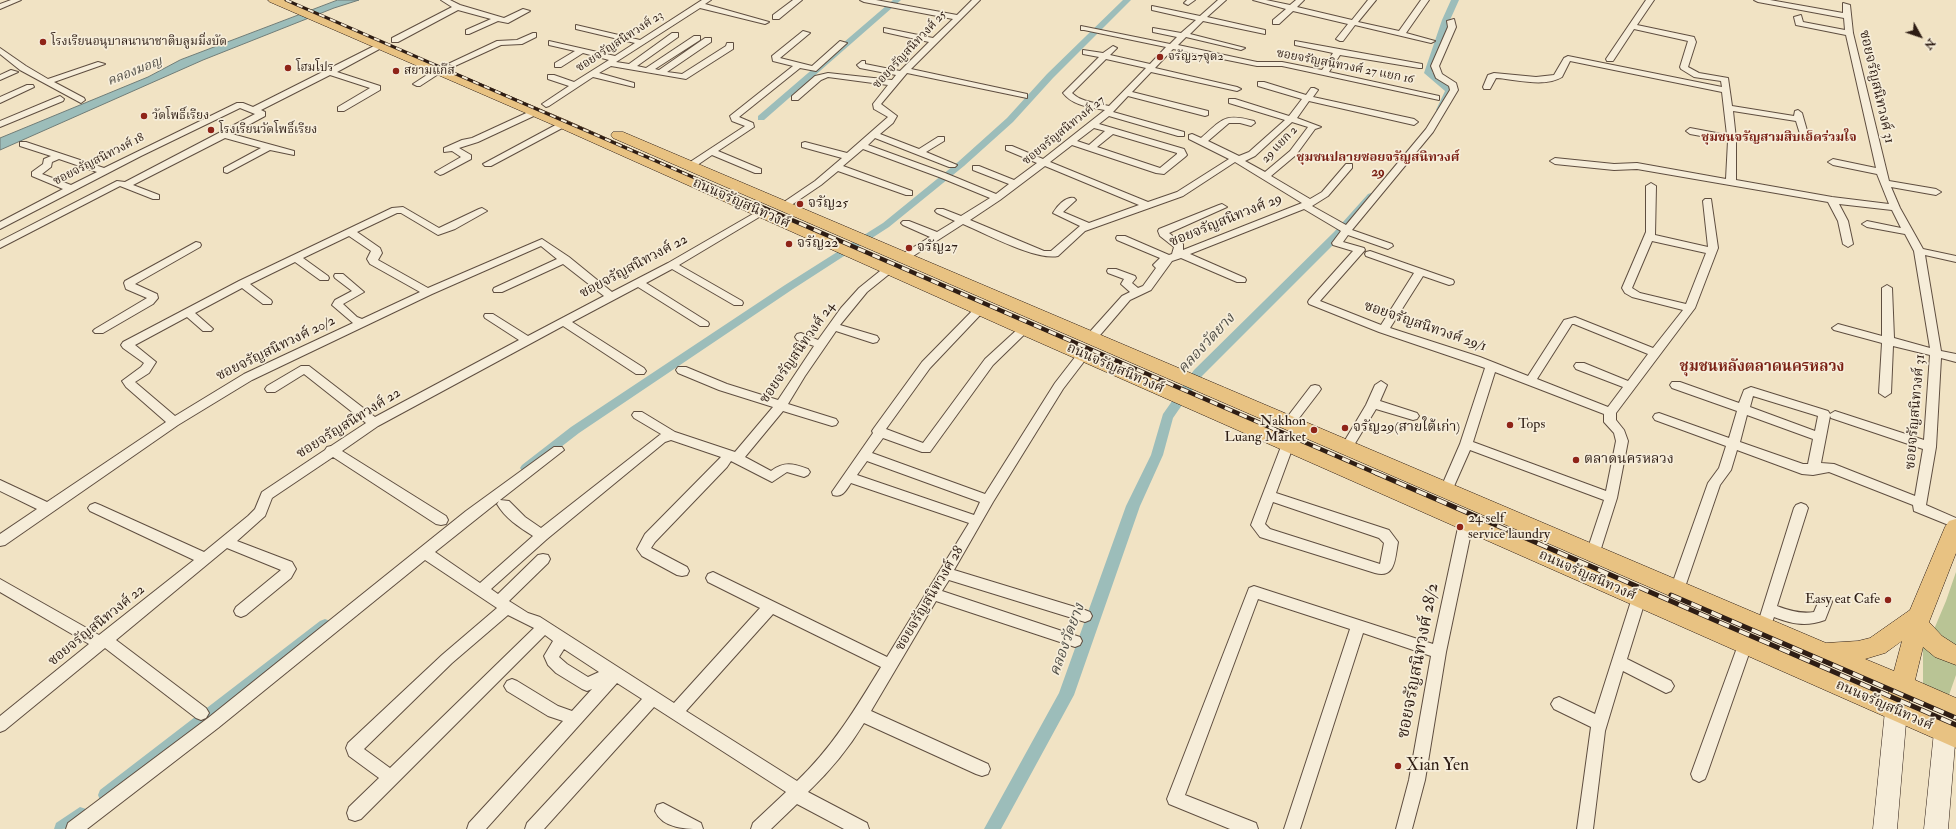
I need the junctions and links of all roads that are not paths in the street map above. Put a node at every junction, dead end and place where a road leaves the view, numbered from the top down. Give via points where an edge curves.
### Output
1 (16, 0) edge
2 (274, 0) edge
3 (302, 0) edge
4 (707, 0) edge
5 (798, 0) edge
6 (868, 0) edge
7 (925, 0) edge
8 (976, 0) edge
9 (1222, 0) edge
10 (1257, 0) edge
11 (1300, 0) edge
12 (1372, 0) edge
13 (1425, 0) edge
14 (1650, 0) edge
15 (1758, 0) edge
16 (453, 3) edge
17 (885, 3) edge
18 (699, 5) junction
19 (0, 7) edge
20 (1155, 8) dead end
21 (1292, 8) junction
22 (914, 9) junction
23 (526, 11) dead end
24 (776, 17) dead end
25 (1798, 17) dead end
26 (957, 18) junction
27 (498, 19) junction
28 (1202, 19) junction
29 (1451, 20) dead end
30 (764, 22) dead end
31 (1276, 22) dead end
32 (1354, 23) junction
33 (579, 26) dead end
34 (1633, 26) junction
35 (1084, 28) dead end
36 (887, 30) dead end
37 (1156, 30) dead end
38 (469, 32) dead end
39 (1262, 32) dead end
40 (806, 33) dead end
41 (1848, 33) junction
42 (1402, 34) junction
43 (533, 35) dead end
44 (675, 35) dead end
45 (1184, 36) junction
46 (697, 38) dead end
47 (1340, 39) dead end
48 (395, 40) junction
49 (708, 40) dead end
50 (934, 41) junction
51 (1431, 41) dead end
52 (642, 42) junction
53 (552, 43) dead end
54 (843, 43) dead end
55 (1298, 43) dead end
56 (730, 45) dead end
57 (381, 46) junction
58 (1172, 46) junction
59 (1113, 48) dead end
60 (1241, 48) dead end
61 (0, 50) edge
62 (583, 50) junction
63 (1086, 52) dead end
64 (1338, 52) junction
65 (1106, 56) junction
66 (1610, 59) dead end
67 (613, 61) junction
68 (862, 63) dead end
69 (101, 64) dead end
70 (452, 64) junction
71 (558, 65) dead end
72 (798, 66) junction
73 (1419, 66) dead end
74 (630, 67) junction
75 (1151, 68) junction
76 (648, 70) junction
77 (439, 71) junction
78 (14, 72) dead end
79 (330, 72) junction
80 (661, 72) junction
81 (903, 72) junction
82 (592, 74) junction
83 (1324, 74) junction
84 (551, 77) dead end
85 (0, 78) edge
86 (49, 81) junction
87 (894, 83) junction
88 (417, 84) dead end
89 (1261, 84) dead end
90 (631, 85) dead end
91 (575, 86) junction
92 (30, 87) dead end
93 (1487, 87) dead end
94 (1237, 89) dead end
95 (1314, 90) dead end
96 (1726, 90) junction
97 (1126, 93) junction
98 (1024, 96) dead end
99 (795, 98) dead end
100 (1307, 98) junction
101 (1436, 98) dead end
102 (60, 99) dead end
103 (0, 100) edge
104 (80, 100) dead end
105 (1232, 101) dead end
106 (539, 108) junction
107 (1728, 108) junction
108 (341, 109) dead end
109 (255, 110) junction
110 (1109, 111) junction
111 (1205, 113) dead end
112 (1291, 118) junction
113 (1414, 122) dead end
114 (1251, 123) dead end
115 (0, 124) edge
116 (562, 124) junction
117 (1094, 124) junction
118 (1112, 130) junction
119 (1690, 131) dead end
120 (1181, 134) dead end
121 (1804, 134) dead end
122 (875, 135) junction
123 (224, 136) junction
124 (1192, 137) dead end
125 (941, 139) dead end
126 (1732, 139) junction
127 (1072, 142) junction
128 (1202, 142) junction
129 (23, 144) dead end
130 (805, 145) dead end
131 (862, 146) junction
132 (269, 147) junction
133 (1009, 148) dead end
134 (1091, 148) junction
135 (291, 152) dead end
136 (712, 152) junction
137 (920, 152) junction
138 (58, 156) junction
139 (850, 157) junction
140 (1237, 159) junction
141 (1555, 161) dead end
142 (1833, 162) dead end
143 (1045, 163) junction
144 (488, 164) dead end
145 (952, 165) dead end
146 (690, 166) junction
147 (1349, 166) dead end
148 (836, 167) junction
149 (976, 168) dead end
150 (227, 170) dead end
151 (758, 170) dead end
152 (104, 171) junction
153 (440, 172) dead end
154 (1881, 172) junction
155 (1266, 176) junction
156 (1731, 183) junction
157 (1885, 183) junction
158 (1016, 184) junction
159 (125, 185) junction
160 (1651, 186) dead end
161 (70, 188) junction
162 (1936, 192) dead end
163 (909, 193) dead end
164 (156, 197) dead end
165 (997, 198) junction
166 (1071, 200) dead end
167 (1832, 200) junction
168 (1708, 201) dead end
169 (1307, 204) junction
170 (1147, 205) junction
171 (784, 206) junction
172 (1222, 207) dead end
173 (1895, 208) junction
174 (482, 211) dead end
175 (940, 211) dead end
176 (761, 213) junction
177 (0, 217) edge
178 (11, 220) junction
179 (961, 221) junction
180 (906, 223) dead end
181 (1868, 224) dead end
182 (0, 226) edge
183 (1088, 226) junction
184 (1346, 230) junction
185 (349, 231) junction
186 (1908, 232) junction
187 (937, 236) junction
188 (1650, 237) junction
189 (1121, 238) dead end
190 (1848, 244) dead end
191 (0, 245) edge
192 (196, 245) dead end
193 (855, 245) junction
194 (1388, 246) dead end
195 (1712, 251) junction
196 (1365, 252) junction
197 (1919, 252) junction
198 (1179, 255) junction
199 (295, 257) junction
200 (565, 259) junction
201 (1956, 259) edge
202 (896, 264) junction
203 (672, 265) junction
204 (1112, 271) dead end
205 (1420, 272) junction
206 (338, 276) dead end
207 (324, 278) dead end
208 (1241, 280) dead end
209 (638, 282) junction
210 (1449, 282) dead end
211 (243, 283) junction
212 (1887, 288) dead end
213 (498, 290) dead end
214 (1135, 291) junction
215 (428, 292) junction
216 (611, 296) junction
217 (267, 302) dead end
218 (738, 303) dead end
219 (1690, 308) junction
220 (980, 309) junction
221 (188, 312) junction
222 (489, 316) dead end
223 (564, 321) junction
224 (364, 323) junction
225 (704, 324) dead end
226 (834, 327) junction
227 (1838, 328) dead end
228 (207, 329) dead end
229 (1024, 329) junction
230 (1383, 330) junction
231 (99, 331) dead end
232 (801, 337) dead end
233 (1091, 338) junction
234 (872, 339) dead end
235 (527, 340) junction
236 (1888, 341) junction
237 (821, 344) junction
238 (1656, 352) junction
239 (1936, 352) junction
240 (1083, 354) junction
241 (1956, 358) edge
242 (1491, 366) junction
243 (1580, 366) dead end
244 (682, 370) dead end
245 (640, 371) dead end
246 (1530, 382) junction
247 (1381, 385) dead end
248 (1630, 386) junction
249 (1676, 386) dead end
250 (1315, 389) dead end
251 (271, 390) dead end
252 (1885, 393) dead end
253 (1372, 405) junction
254 (780, 407) junction
255 (1743, 409) junction
256 (1610, 412) junction
257 (638, 414) dead end
258 (1835, 415) dead end
259 (1413, 416) dead end
260 (1659, 417) dead end
261 (174, 422) junction
262 (832, 422) dead end
263 (374, 423) junction
264 (1277, 425) junction
265 (671, 435) junction
266 (878, 436) dead end
267 (1819, 437) junction
268 (1288, 444) junction
269 (1466, 444) junction
270 (1733, 444) junction
271 (1347, 447) junction
272 (1930, 447) junction
273 (331, 450) junction
274 (558, 450) dead end
275 (864, 455) junction
276 (731, 456) junction
277 (1813, 470) junction
278 (804, 472) dead end
279 (848, 477) junction
280 (0, 485) edge
281 (1446, 490) junction
282 (838, 492) dead end
283 (1270, 496) junction
284 (1611, 498) junction
285 (988, 500) junction
286 (1920, 503) junction
287 (504, 504) dead end
288 (47, 508) junction
289 (95, 508) dead end
290 (1801, 508) dead end
291 (441, 520) dead end
292 (977, 522) junction
293 (1466, 523) junction
294 (1956, 523) edge
295 (1956, 527) edge
296 (542, 535) junction
297 (0, 541) edge
298 (225, 542) junction
299 (426, 553) junction
300 (1593, 554) junction
301 (204, 558) junction
302 (543, 559) dead end
303 (682, 571) dead end
304 (945, 574) junction
305 (713, 578) dead end
306 (0, 585) edge
307 (481, 590) junction
308 (1677, 590) junction
309 (933, 594) junction
310 (1639, 598) junction
311 (1825, 602) dead end
312 (503, 604) junction
313 (771, 606) junction
314 (240, 610) dead end
315 (1085, 616) dead end
316 (1714, 617) dead end
317 (1759, 618) junction
318 (1918, 620) junction
319 (1358, 626) junction
320 (544, 627) junction
321 (563, 639) junction
322 (102, 641) junction
323 (1075, 641) dead end
324 (1741, 643) junction
325 (1819, 650) junction
326 (1439, 652) junction
327 (1956, 655) edge
328 (1618, 662) junction
329 (890, 665) junction
330 (613, 673) junction
331 (512, 686) dead end
332 (1666, 686) dead end
333 (1902, 686) junction
334 (653, 697) junction
335 (1559, 704) dead end
336 (1956, 707) edge
337 (675, 712) junction
338 (1896, 712) junction
339 (201, 713) dead end
340 (860, 714) junction
341 (575, 719) junction
342 (1599, 723) junction
343 (0, 725) edge
344 (1950, 735) edge
345 (982, 770) dead end
346 (1699, 774) dead end
347 (391, 778) junction
348 (797, 793) junction
349 (663, 811) dead end
350 (354, 813) dead end
351 (74, 829) edge
352 (475, 829) edge
353 (534, 829) edge
354 (695, 829) edge
355 (759, 829) edge
356 (861, 829) edge
357 (1250, 829) edge
358 (1292, 829) edge
359 (1404, 829) edge
360 (1585, 829) edge
361 (1885, 829) edge
362 (1936, 829) edge

1 - 19 street
2 - 57 main road, ถนนจรัญสนิทวงศ์
3 - 48 main road, ถนนจรัญสนิทวงศ์
4 - 18 street, ซอยจรัญสนิทวงศ์ 23
5 - 24 street
6 - 17 street
7 - 22 street
8 - 26 street, ซอยจรัญสนิทวงศ์ 25
9 - 28 street, ซอยจรัญสนิทวงศ์ 27
10 - 21 street
11 - 21 street
12 - 32 street
13 - 42 street
14 - 34 street
15 - 41 street, ซอยจรัญสนิทวงศ์ 31 via 1846,11
16 - 27 street
16 - 48 street
17 - 22 street
18 - 30 street
18 - 52 street, ซอยจรัญสนิทวงศ์ 23
20 - 28 street
21 - 31 street
21 - 32 street
22 - 26 street
23 - 27 street via 507,21
25 - 41 street via 1799,23 1808,26
26 - 50 street, ซอยจรัญสนิทวงศ์ 25
27 - 38 street
28 - 39 street
28 - 45 street, ซอยจรัญสนิทวงศ์ 27
29 - 184 street via 1452,27 1435,66 1440,79 1455,87 1454,90 1430,130
32 - 42 street
32 - 47 street
33 - 52 street
34 - 66 street
34 - 96 street via 1691,39 1684,67 1686,70 1725,80
35 - 58 street, ซอยจรัญสนิทวงศ์ 27 แยก 16
36 - 50 street
37 - 45 street
40 - 72 street via 775,58
41 - 154 street, ซอยจรัญสนิทวงศ์ 31
42 - 51 street
43 - 70 street via 518,42 500,44
44 - 74 street
45 - 58 street, ซอยจรัญสนิทวงศ์ 27
45 - 60 street
46 - 76 street
48 - 70 main road, ถนนจรัญสนิทวงศ์
49 - 80 street
50 - 81 street, ซอยจรัญสนิทวงศ์ 25
52 - 67 street, ซอยจรัญสนิทวงศ์ 23
53 - 62 street
54 - 72 street via 816,67 808,69
55 - 64 street
56 - 80 street via 687,75 680,77
57 - 77 main road, ถนนจรัญสนิทวงศ์
57 - 79 street
58 - 75 street, ซอยจรัญสนิทวงศ์ 27
58 - 83 street, ซอยจรัญสนิทวงศ์ 27 แยก 16 via 1258,64 1282,64
59 - 65 street
61 - 86 street via 23,68
62 - 67 street
62 - 71 street
63 - 65 street
64 - 73 street
64 - 83 street
65 - 75 street
65 - 110 street via 1067,93 1069,97
67 - 74 street
67 - 82 street, ซอยจรัญสนิทวงศ์ 23
68 - 81 street via 864,66
69 - 86 street
70 - 106 main road, ถนนจรัญสนิทวงศ์
72 - 136 street via 734,116 735,120 750,125
74 - 76 street
75 - 94 street
75 - 97 street, ซอยจรัญสนิทวงศ์ 27
76 - 80 street
77 - 88 street
77 - 106 main road, ถนนจรัญสนิทวงศ์
78 - 85 street
79 - 108 street via 377,88
79 - 109 street
81 - 87 street, ซอยจรัญสนิทวงศ์ 25
81 - 98 street
82 - 90 street
82 - 91 street, ซอยจรัญสนิทวงศ์ 23
83 - 101 street, ซอยจรัญสนิทวงศ์ 27 แยก 16
84 - 91 street
86 - 104 street
87 - 99 street via 828,75 818,78
87 - 122 street, ซอยจรัญสนิทวงศ์ 25 via 876,105 892,114 892,117
89 - 100 street
91 - 106 street, ซอยจรัญสนิทวงศ์ 23
92 - 103 street
93 - 96 street via 1491,76 1555,78 1568,58
95 - 100 street
96 - 107 street
97 - 110 street, ซอยจรัญสนิทวงศ์ 27
97 - 111 street
100 - 112 street
100 - 113 street
102 - 115 street
105 - 112 street
106 - 116 main road, ถนนจรัญสนิทวงศ์
106 - 146 main road, ถนนจรัญสนิทวงศ์
106 - 153 street, ซอยจรัญสนิทวงศ์ 23 via 450,149 468,157
107 - 121 street via 1799,116
107 - 126 street
109 - 123 street via 262,114
109 - 152 street, ซอยจรัญสนิทวงศ์ 18 via 240,104
110 - 117 street, ซอยจรัญสนิทวงศ์ 27
110 - 120 street
112 - 140 street via 1252,154
112 - 155 street, 29 แยก 2 via 1314,128 1292,153
114 - 128 street via 1227,120
116 - 144 street
116 - 176 main road, ถนนจรัญสนิทวงศ์
117 - 118 street
117 - 127 street, ซอยจรัญสนิทวงศ์ 27
118 - 134 street
118 - 134 street via 1181,151 1182,155 1162,172
119 - 126 street
122 - 131 street, ซอยจรัญสนิทวงศ์ 25
122 - 137 street
123 - 132 street
123 - 159 street
124 - 128 street
125 - 137 street
126 - 156 street
127 - 134 street
127 - 143 street, ซอยจรัญสนิทวงศ์ 27
128 - 140 street
129 - 138 street
130 - 139 street
131 - 139 street, ซอยจรัญสนิทวงศ์ 25
131 - 165 street
132 - 135 street
132 - 150 street
133 - 143 street
136 - 146 street
136 - 151 street
137 - 145 street
138 - 152 street
138 - 161 street via 47,161 48,165 35,174
139 - 148 street, ซอยจรัญสนิทวงศ์ 25
140 - 155 street
140 - 170 street via 1180,194
141 - 156 street via 1614,167 1637,166
142 - 154 street
143 - 158 street, ซอยจรัญสนิทวงศ์ 27
143 - 170 street
146 - 171 main road, ถนนจรัญสนิทวงศ์
147 - 169 street, ซอยจรัญสนิทวงศ์ 29 via 1326,194
148 - 163 street
148 - 171 street, ซอยจรัญสนิทวงศ์ 25
149 - 158 street
152 - 161 street, ซอยจรัญสนิทวงศ์ 18
154 - 157 street, ซอยจรัญสนิทวงศ์ 31
155 - 169 street
156 - 167 street
157 - 162 street
157 - 173 street, ซอยจรัญสนิทวงศ์ 31
158 - 165 street, ซอยจรัญสนิทวงศ์ 27
159 - 164 street
159 - 191 street via 120,184 84,201
160 - 188 street
161 - 178 street, ซอยจรัญสนิทวงศ์ 18
165 - 179 street, ซอยจรัญสนิทวงศ์ 27
166 - 183 street via 1054,214
167 - 173 street
167 - 190 street via 1843,221
168 - 195 street
169 - 184 street
169 - 198 street, ซอยจรัญสนิทวงศ์ 29
170 - 183 street
171 - 193 main road, ถนนจรัญสนิทวงศ์
172 - 198 street via 1163,231 1179,246
173 - 186 street, ซอยจรัญสนิทวงศ์ 31
174 - 185 street via 438,232 399,209
175 - 179 street
176 - 193 main road, ถนนจรัญสนิทวงศ์
176 - 203 street, ซอยจรัญสนิทวงศ์ 22
177 - 178 street
178 - 182 street, ซอยจรัญสนิทวงศ์ 18
179 - 183 street via 1048,255 1054,254
179 - 187 street, ซอยจรัญสนิทวงศ์ 27
180 - 187 street
181 - 186 street
184 - 194 street
184 - 196 street via 1337,242
185 - 199 street
185 - 215 street via 376,250 377,253 372,259 374,262
186 - 197 street, ซอยจรัญสนิทวงศ์ 31
187 - 202 street, ซอยจรัญสนิทวงศ์ 27
188 - 195 street
188 - 219 street via 1631,277 1627,288 1629,292
189 - 214 street via 1165,256
192 - 231 street via 132,281 130,287 153,298
193 - 202 main road, ถนนจรัญสนิทวงศ์
195 - 219 street
196 - 205 street
196 - 230 street, ซอยจรัญสนิทวงศ์ 29/1 via 1313,302
197 - 201 street
197 - 239 street, ซอยจรัญสนิทวงศ์ 31
198 - 208 street
198 - 214 street, ซอยจรัญสนิทวงศ์ 29 via 1168,259 1147,288
199 - 207 street
199 - 211 street
200 - 213 street
200 - 215 street, ซอยจรัญสนิทวงศ์ 20/2 via 542,242
200 - 216 street
202 - 220 main road, ถนนจรัญสนิทวงศ์
202 - 226 street, ซอยจรัญสนิทวงศ์ 24 via 863,290
202 - 233 main road, ถนนจรัญสนิทวงศ์
203 - 209 street, ซอยจรัญสนิทวงศ์ 22
203 - 218 street
204 - 214 street via 1132,278 1126,284
205 - 210 street
205 - 230 street
206 - 224 street via 359,292 339,302 337,306
209 - 216 street, ซอยจรัญสนิทวงศ์ 22
209 - 225 street
211 - 217 street
211 - 221 street
212 - 236 street
214 - 233 street, ซอยจรัญสนิทวงศ์ 29
215 - 224 street, ซอยจรัญสนิทวงศ์ 20/2
216 - 223 street, ซอยจรัญสนิทวงศ์ 22
219 - 238 street
220 - 229 main road, ถนนจรัญสนิทวงศ์
220 - 229 street via 926,365 878,431 926,449 989,362
221 - 228 street
221 - 261 street via 127,345 150,362 145,370 128,381
222 - 235 street
223 - 235 street, ซอยจรัญสนิทวงศ์ 22
223 - 245 street
224 - 261 street, ซอยจรัญสนิทวงศ์ 20/2 via 248,377
226 - 234 street
226 - 237 street, ซอยจรัญสนิทวงศ์ 24
227 - 236 street
229 - 240 main road, ถนนจรัญสนิทวงศ์
230 - 242 street, ซอยจรัญสนิทวงศ์ 29/1
232 - 237 street
233 - 264 main road, ถนนจรัญสนิทวงศ์ via 1194,382
235 - 263 street, ซอยจรัญสนิทวงศ์ 22
236 - 239 street
236 - 252 street
237 - 254 street, ซอยจรัญสนิทวงศ์ 24
238 - 246 street via 1571,320
238 - 248 street
239 - 241 street
239 - 272 street, ซอยจรัญสนิทวงศ์ 31
240 - 264 main road, ถนนจรัญสนิทวงศ์ via 1188,401
240 - 285 street, ซอยจรัญสนิทวงศ์ 28 via 1059,386
242 - 246 street
242 - 269 street, ซอยจรัญสนิทวงศ์ 29/1
243 - 248 street
244 - 254 street
246 - 256 street
247 - 253 street
248 - 256 street
249 - 255 street
250 - 264 street
251 - 263 street via 305,369
253 - 259 street via 1381,405
253 - 271 street
254 - 262 street
254 - 276 street, ซอยจรัญสนิทวงศ์ 24 via 742,452
255 - 267 street
255 - 267 street via 1751,391 1824,414
255 - 270 street
256 - 284 street via 1610,422 1618,429 1622,438
257 - 265 street
258 - 272 street
260 - 270 street
261 - 288 street, ซอยจรัญสนิทวงศ์ 20/2
263 - 273 street, ซอยจรัญสนิทวงศ์ 22
264 - 268 main road, ถนนจรัญสนิทวงศ์
264 - 271 main road, ถนนจรัญสนิทวงศ์
264 - 316 main road, ถนนจรัญสนิทวงศ์ via 1318,453 1383,474
265 - 276 street
265 - 296 street via 661,439
266 - 275 street
267 - 277 street
268 - 283 street
268 - 293 main road, ถนนจรัญสนิทวงศ์
269 - 281 street, ซอยจรัญสนิทวงศ์ 29/1
269 - 284 street
270 - 277 street via 1802,469
270 - 308 street via 1725,470 1714,483
271 - 281 main road, ถนนจรัญสนิทวงศ์
272 - 286 street, ซอยจรัญสนิทวงศ์ 31
273 - 291 street
273 - 298 street, ซอยจรัญสนิทวงศ์ 22 via 267,496 260,512 253,520
274 - 299 street via 482,506
275 - 279 street
275 - 285 street
276 - 278 street via 772,477 787,466
276 - 303 street, ซอยจรัญสนิทวงศ์ 24 via 645,546 647,552
277 - 286 street via 1823,466 1830,467
279 - 282 street
279 - 292 street
280 - 288 street
281 - 300 main road, ถนนจรัญสนิทวงศ์
283 - 283 street via 1384,534 1391,542 1383,570 1260,530 1258,525
284 - 300 street
285 - 292 street, ซอยจรัญสนิทวงศ์ 28
286 - 294 street via 1919,508
287 - 296 street via 520,521
288 - 297 street, ซอยจรัญสนิทวงศ์ 20/2
289 - 301 street
290 - 317 street
292 - 304 street, ซอยจรัญสนิทวงศ์ 28
293 - 310 main road, ถนนจรัญสนิทวงศ์
293 - 326 street, ซอยจรัญสนิทวงศ์ 28/2
295 - 318 main road
296 - 307 street
298 - 301 street, ซอยจรัญสนิทวงศ์ 22
298 - 314 street via 289,569
299 - 307 street
299 - 351 street via 213,723
300 - 308 main road, ถนนจรัญสนิทวงศ์
301 - 322 street, ซอยจรัญสนิทวงศ์ 22
302 - 312 street
304 - 309 street, ซอยจรัญสนิทวงศ์ 28
304 - 315 street
305 - 313 street
306 - 322 street
307 - 312 street
308 - 317 main road, ถนนจรัญสนิทวงศ์
309 - 323 street
309 - 329 street, ซอยจรัญสนิทวงศ์ 28
310 - 324 main road, ถนนจรัญสนิทวงศ์
310 - 328 street
311 - 317 street via 1820,616 1811,620
312 - 320 street
312 - 347 street via 354,748
313 - 329 street
313 - 337 street
317 - 324 main road via 1764,642 1762,645
317 - 325 main road, ถนนจรัญสนิทวงศ์
318 - 325 main road via 1877,646 1858,652
318 - 327 main road via 1933,643
318 - 333 main road
319 - 326 street
319 - 357 street via 1254,592 1175,799
319 - 358 street
320 - 321 street
320 - 347 street
321 - 330 street
321 - 330 street via 551,656 560,668 587,684
322 - 339 street
322 - 343 street, ซอยจรัญสนิทวงศ์ 22
324 - 338 main road, ถนนจรัญสนิทวงศ์
324 - 346 street
325 - 333 main road, ถนนจรัญสนิทวงศ์
326 - 359 street, ซอยจรัญสนิทวงศ์ 28/2 via 1417,780
328 - 332 street
328 - 342 street
329 - 340 street, ซอยจรัญสนิทวงศ์ 28
330 - 334 street
330 - 341 street
331 - 341 street via 553,711
333 - 336 main road, ถนนจรัญสนิทวงศ์
333 - 338 main road
334 - 337 street
334 - 353 street
335 - 342 street
336 - 344 main road
337 - 348 street
338 - 344 main road, ถนนจรัญสนิทวงศ์
338 - 361 main road
340 - 345 street
340 - 348 street, ซอยจรัญสนิทวงศ์ 28 via 851,730
341 - 352 street
342 - 360 street
344 - 362 main road
347 - 350 street
348 - 355 street, ซอยจรัญสนิทวงศ์ 28
348 - 356 street
349 - 354 street

